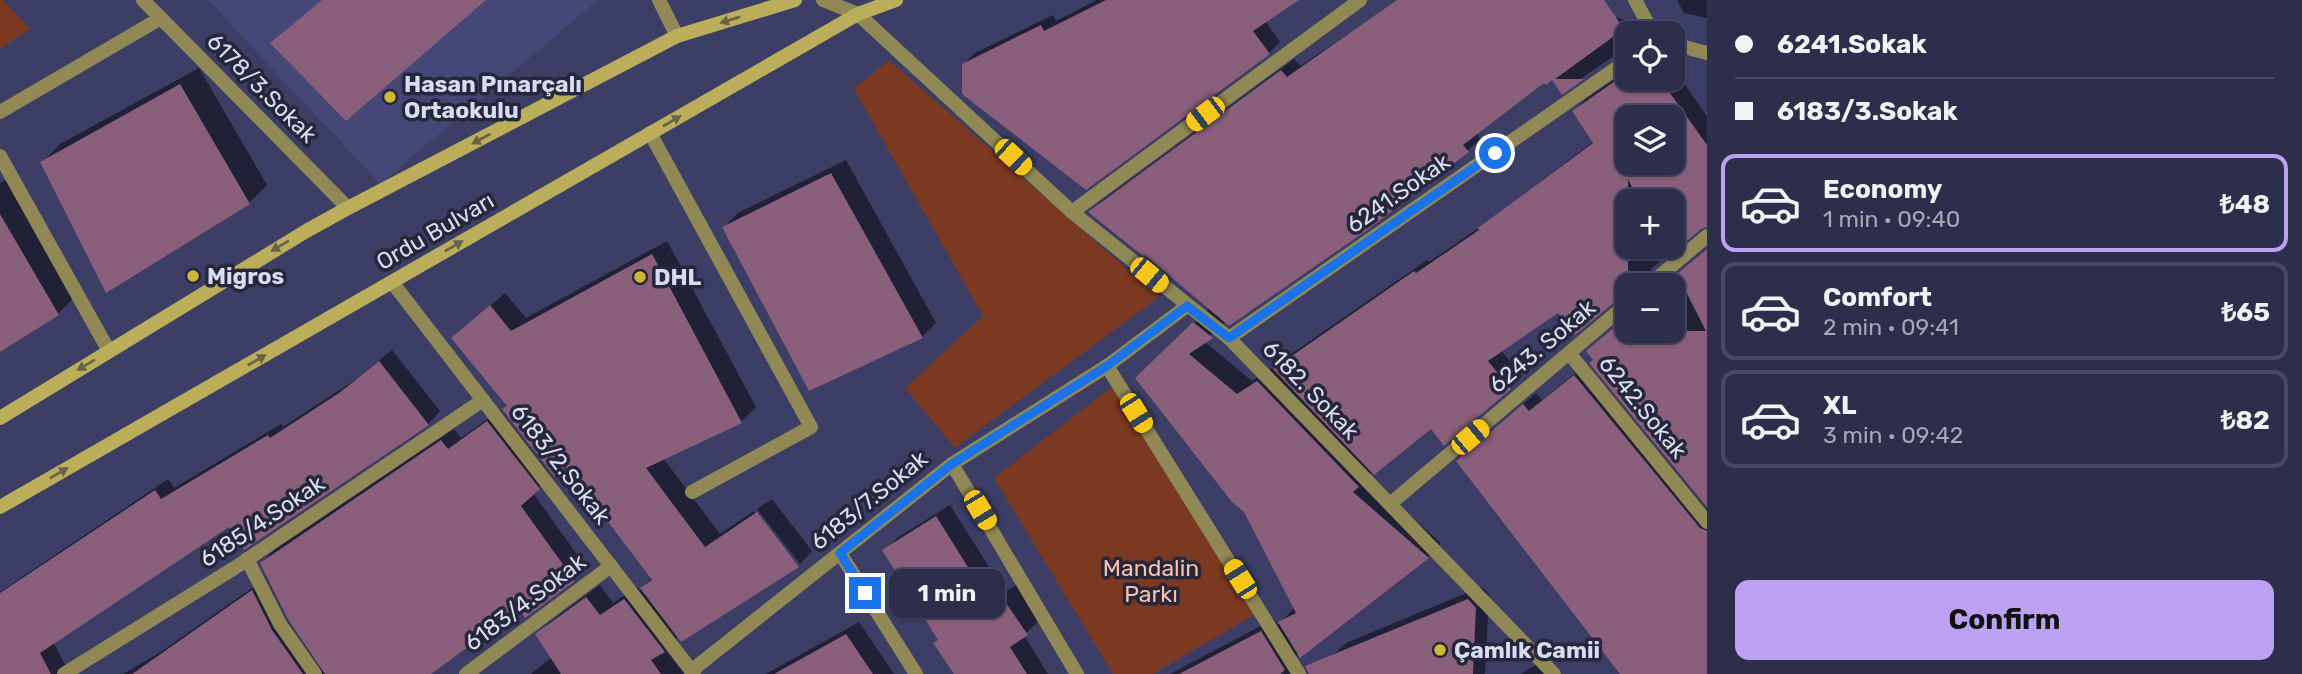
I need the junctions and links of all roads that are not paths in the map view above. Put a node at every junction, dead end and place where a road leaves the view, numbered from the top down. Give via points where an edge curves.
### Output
1 (143, 0) edge
2 (659, 0) edge
3 (795, 0) edge
4 (823, 0) edge
5 (896, 0) edge
6 (1360, 0) edge
7 (1636, 0) edge
8 (858, 14) junction
9 (161, 18) junction
10 (1647, 21) edge
11 (677, 36) junction
12 (1685, 47) edge
13 (1707, 53) edge
14 (1615, 69) edge
15 (0, 111) edge
16 (650, 133) junction
17 (0, 156) edge
18 (348, 208) junction
19 (1072, 212) junction
20 (1707, 236) edge
21 (1663, 273) edge
22 (391, 282) junction
23 (1187, 306) junction
24 (1615, 314) edge
25 (1229, 338) junction
26 (109, 351) junction
27 (1569, 353) junction
28 (1107, 366) junction
29 (483, 400) junction
30 (0, 418) edge
31 (952, 464) junction
32 (692, 492) dead end
33 (1391, 504) junction
34 (0, 507) edge
35 (1707, 522) edge
36 (840, 553) junction
37 (247, 559) junction
38 (611, 566) junction
39 (693, 672) edge
40 (64, 674) edge
41 (315, 674) edge
42 (467, 674) edge
43 (916, 674) edge
44 (1077, 674) edge
45 (1299, 674) edge
46 (1554, 674) edge

1 - 9 street, 6178/3.Sokak
2 - 11 street
3 -> 11 main road
4 - 8 street, 6182. Sokak
5 - 8 main road, Ordu Bulvarı
6 - 19 street
7 - 10 street
16 -> 8 main road, Ordu Bulvarı
8 - 19 street, 6182. Sokak
9 - 15 street
9 - 18 street, 6178/3.Sokak
11 -> 18 main road
12 - 13 street
14 - 25 street, 6241.Sokak
22 -> 16 main road, Ordu Bulvarı
16 - 32 street via 811,427
17 - 26 street
18 -> 26 main road
19 - 23 street, 6182. Sokak
20 - 21 street
22 - 29 street, 6183/2.Sokak
34 -> 22 main road, Ordu Bulvarı
23 - 25 street, 6182. Sokak
23 - 28 street, 6183/7.Sokak
24 - 27 street, 6243. Sokak
25 - 33 street, 6182. Sokak
26 -> 30 main road
27 - 33 street, 6243. Sokak
27 - 35 street, 6242.Sokak
28 - 31 street, 6183/7.Sokak
28 - 45 street
29 - 37 street, 6185/4.Sokak
29 - 38 street, 6183/2.Sokak
31 - 36 street, 6183/7.Sokak
31 - 44 street
33 - 46 street, 6182. Sokak
36 - 39 street, 6183/7.Sokak
36 - 43 street
37 - 40 street, 6185/4.Sokak
37 - 41 street via 280,624
38 - 39 street, 6183/2.Sokak
38 - 42 street, 6183/4.Sokak

